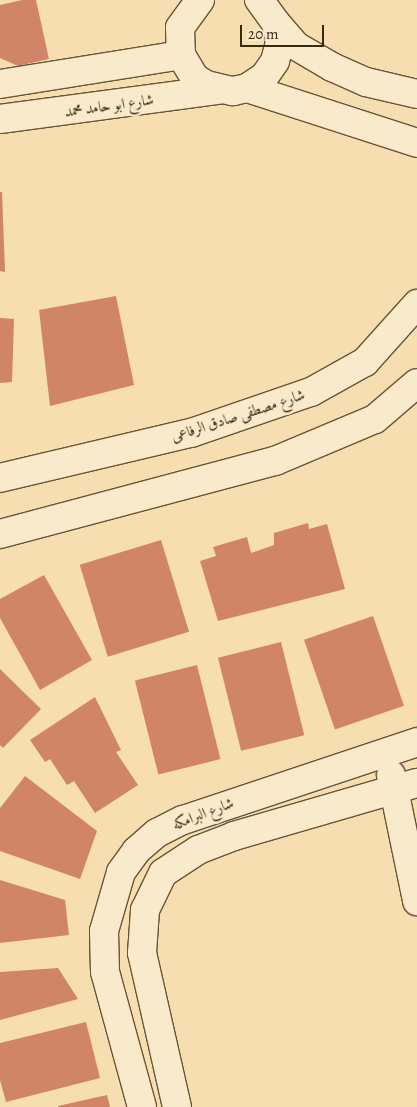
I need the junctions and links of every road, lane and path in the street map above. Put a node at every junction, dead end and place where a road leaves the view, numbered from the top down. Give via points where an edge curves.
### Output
1 (258, 0) edge
2 (196, 2) edge
3 (276, 23) junction
4 (181, 55) junction
5 (0, 84) edge
6 (247, 88) junction
7 (218, 90) junction
8 (417, 94) edge
9 (0, 119) edge
10 (417, 143) edge
11 (417, 304) edge
12 (417, 383) edge
13 (0, 478) edge
14 (0, 534) edge
15 (417, 742) edge
16 (387, 754) junction
17 (405, 787) edge
18 (417, 901) edge
19 (142, 1107) edge
20 (177, 1107) edge

1 - 3 street
2 - 4 street via 180,28
3 - 6 street via 280,42 275,61 264,77
3 - 8 street via 296,46 332,67 366,82
4 - 5 street
4 - 7 street via 195,78
6 - 7 street, شارع ابو حامد محمد
6 - 10 street
7 - 9 street, شارع ابو حامد محمد
11 - 13 street, شارع مصطفى صادق الرفاعى via 365,362 311,392 191,433
12 - 14 street via 375,419 275,461
15 - 16 street, شارع البرامكه
16 - 17 street
16 - 19 street, شارع البرامكه via 183,820 143,845 121,872 104,931 105,972
17 - 18 street
17 - 20 street via 198,850 164,873 145,910 142,953

